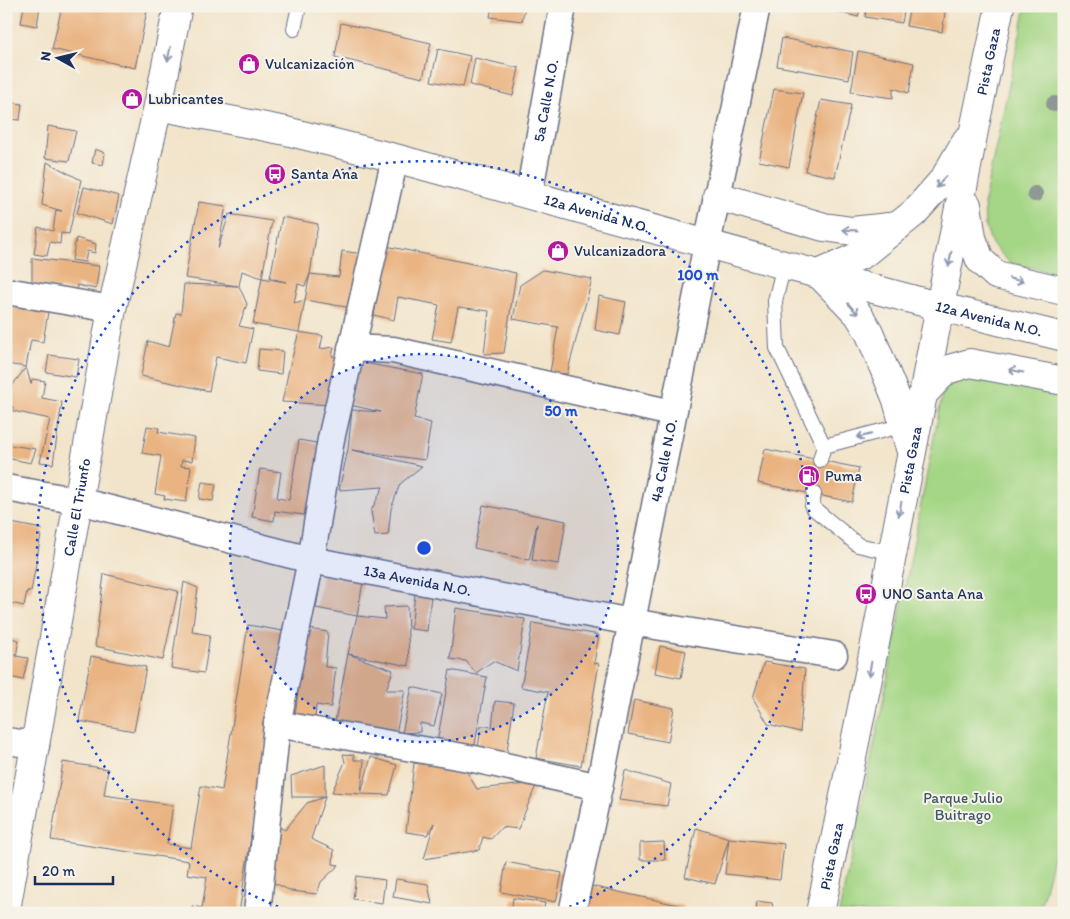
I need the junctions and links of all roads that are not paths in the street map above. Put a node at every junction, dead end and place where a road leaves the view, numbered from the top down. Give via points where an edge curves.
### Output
1 (178, 6) edge
2 (299, 6) edge
3 (563, 6) edge
4 (757, 6) edge
5 (1000, 6) edge
6 (294, 29) dead end
7 (158, 106) junction
8 (975, 125) junction
9 (395, 158) junction
10 (964, 186) junction
11 (529, 195) junction
12 (717, 196) junction
13 (898, 226) junction
14 (707, 244) junction
15 (784, 265) junction
16 (819, 274) junction
17 (6, 291) edge
18 (1064, 291) edge
19 (940, 307) junction
20 (112, 309) junction
21 (1064, 337) edge
22 (352, 348) junction
23 (1064, 381) edge
24 (923, 394) junction
25 (672, 413) junction
26 (904, 425) junction
27 (824, 446) junction
28 (912, 453) junction
29 (820, 460) dead end
30 (6, 488) edge
31 (814, 494) dead end
32 (79, 501) junction
33 (892, 553) junction
34 (311, 560) junction
35 (631, 622) junction
36 (834, 655) dead end
37 (278, 724) junction
38 (6, 741) edge
39 (36, 745) junction
40 (599, 787) junction
41 (6, 910) edge
42 (256, 913) edge
43 (572, 913) edge
44 (820, 913) edge

1 -> 7 main road, Calle El Triunfo
2 - 6 lane
3 - 11 street, 5a Calle N.O.
4 - 12 street, 4a Calle N.O.
5 - 8 main road, Pista Gaza
7 - 9 main road, 12a Avenida N.O. via 286,131
7 - 20 main road, Calle El Triunfo
8 - 10 main road, Pista Gaza
8 -> 13 main road via 944,179
9 - 11 main road, 12a Avenida N.O.
9 - 22 street
10 -> 18 main road via 972,238 980,260 996,275
10 -> 19 main road, Pista Gaza
11 - 14 main road, 12a Avenida N.O.
13 -> 12 main road via 852,231 824,227
12 - 14 street, 4a Calle N.O.
13 - 16 main road via 863,254
14 - 15 main road, 12a Avenida N.O.
14 - 25 street, 4a Calle N.O.
15 - 16 main road, 12a Avenida N.O.
15 - 27 lane via 775,301 777,348
16 - 19 main road, 12a Avenida N.O.
16 -> 26 main road via 858,314 869,332
17 - 20 street
19 - 21 main road, 12a Avenida N.O.
19 - 24 main road, Pista Gaza
20 - 32 main road, Calle El Triunfo
22 - 25 street via 393,350
22 - 34 street via 331,439
23 -> 24 main road via 970,363 946,370
24 - 28 main road, Pista Gaza
25 - 35 street, 4a Calle N.O.
26 -> 27 lane
26 - 28 main road
27 - 29 lane
28 -> 33 main road, Pista Gaza
30 - 32 street, 13a Avenida N.O.
31 - 33 lane via 812,508 858,545
32 - 34 street, 13a Avenida N.O.
32 - 39 main road, Calle El Triunfo
33 -> 44 main road, Pista Gaza
34 - 35 street, 13a Avenida N.O.
34 - 37 street
35 - 36 street, 13a Avenida N.O.
35 - 40 street, 4a Calle N.O.
37 - 40 street
37 - 42 street
38 - 39 street
39 - 41 main road, Calle El Triunfo
40 - 43 street, 4a Calle N.O.

